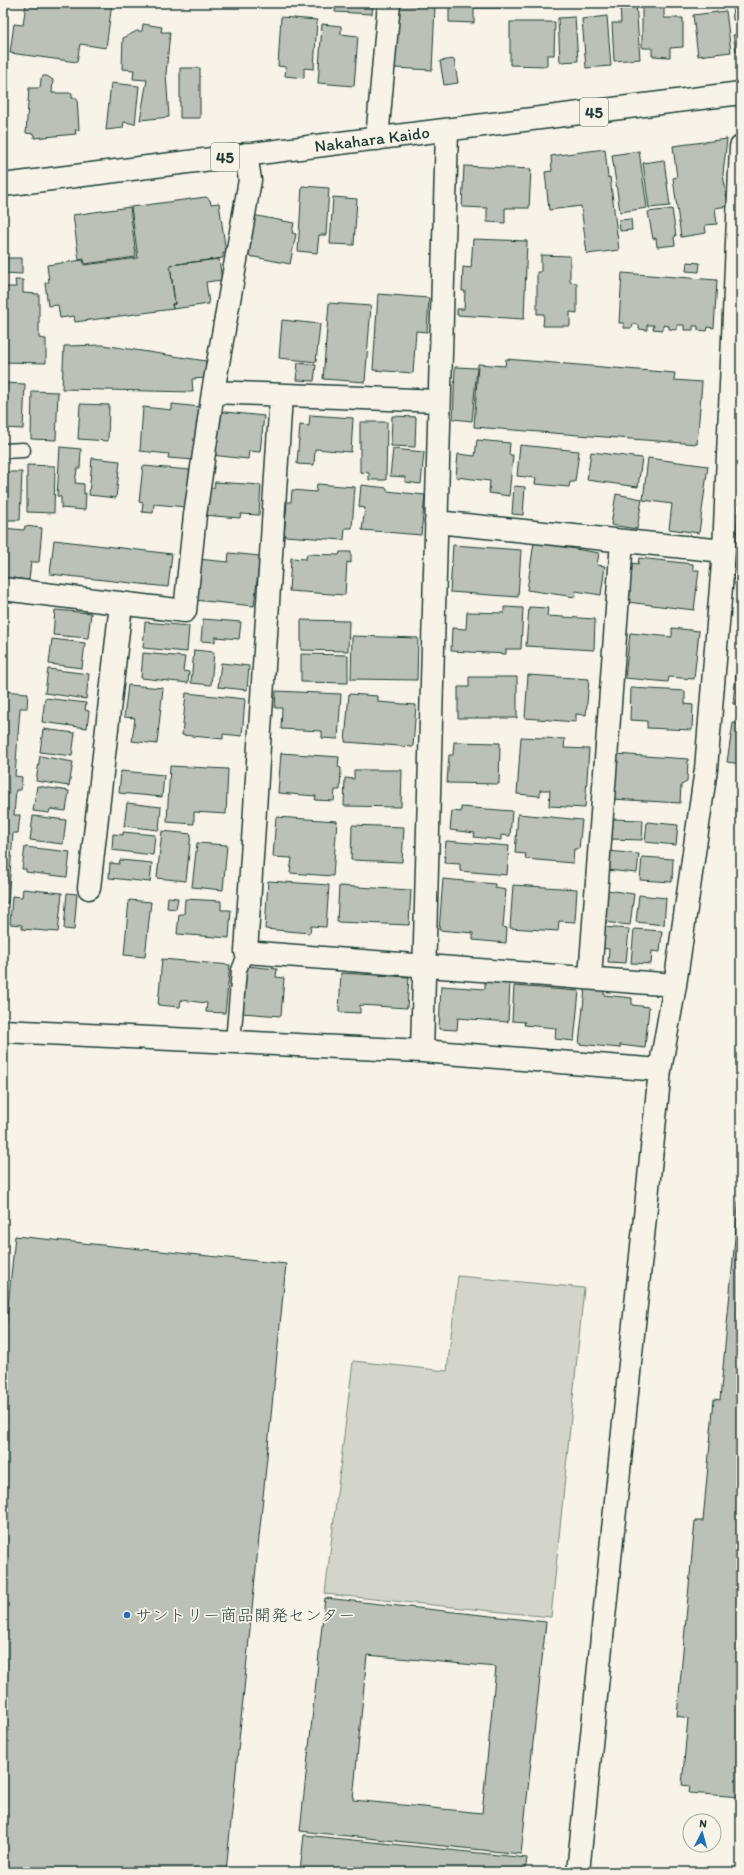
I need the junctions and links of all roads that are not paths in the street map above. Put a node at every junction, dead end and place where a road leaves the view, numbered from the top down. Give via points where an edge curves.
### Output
1 (389, 3) edge
2 (741, 93) edge
3 (447, 131) junction
4 (377, 140) junction
5 (741, 147) edge
6 (246, 154) junction
7 (3, 185) edge
8 (213, 392) junction
9 (281, 396) junction
10 (439, 401) junction
11 (23, 450) dead end
12 (3, 451) edge
13 (436, 522) junction
14 (622, 541) junction
15 (724, 551) junction
16 (3, 590) edge
17 (122, 604) junction
18 (88, 888) dead end
19 (246, 952) junction
20 (424, 965) junction
21 (590, 977) junction
22 (675, 985) junction
23 (3, 1031) edge
24 (232, 1042) junction
25 (422, 1050) junction
26 (660, 1070) junction
27 (578, 1872) edge

1 - 4 street
2 - 3 street, Nakahara Kaido / 45
3 - 4 street, Nakahara Kaido / 45
3 - 10 street
4 - 6 street, Nakahara Kaido / 45
5 - 15 street
6 - 7 street, Nakahara Kaido / 45
6 - 8 street via 250,180
8 - 9 street
8 - 17 street via 195,515 186,611
9 - 10 street
9 - 19 street
10 - 13 street
11 - 12 lane
13 - 14 street
13 - 20 street
14 - 15 street
14 - 21 street
15 - 22 street via 706,769
16 - 17 street
17 - 18 street
19 - 20 street
19 - 24 lane via 239,970
20 - 21 street
20 - 25 street
21 - 22 street
22 - 26 street
23 - 24 street
24 - 25 street
25 - 26 street
26 - 27 street

